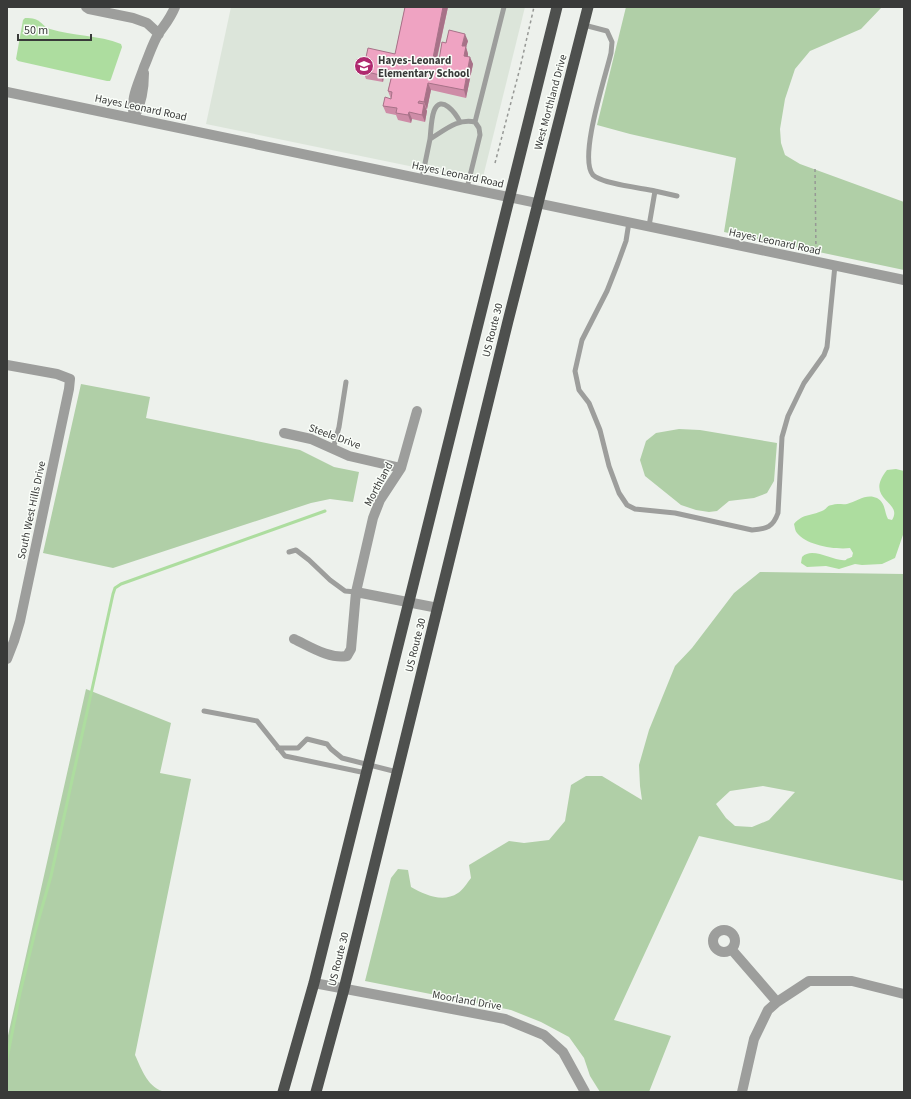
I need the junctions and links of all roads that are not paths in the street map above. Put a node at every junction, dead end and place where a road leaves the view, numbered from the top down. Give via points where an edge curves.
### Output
1 (86, 7) edge
2 (175, 7) edge
3 (504, 7) edge
4 (557, 7) edge
5 (588, 7) edge
6 (584, 25) junction
7 (159, 34) junction
8 (7, 92) edge
9 (134, 117) junction
10 (460, 122) junction
11 (476, 122) junction
12 (430, 139) junction
13 (422, 178) junction
14 (467, 188) junction
15 (655, 191) junction
16 (678, 196) dead end
17 (510, 197) junction
18 (538, 203) junction
19 (630, 222) junction
20 (649, 226) junction
21 (835, 266) junction
22 (904, 280) edge
23 (7, 365) edge
24 (346, 382) dead end
25 (417, 411) dead end
26 (284, 433) dead end
27 (333, 449) junction
28 (400, 468) junction
29 (289, 552) dead end
30 (356, 592) junction
31 (410, 602) junction
32 (438, 608) junction
33 (294, 639) dead end
34 (7, 659) edge
35 (204, 711) dead end
36 (278, 748) junction
37 (367, 769) junction
38 (397, 772) junction
39 (732, 950) dead end
40 (314, 983) junction
41 (344, 989) junction
42 (904, 994) edge
43 (777, 1002) junction
44 (283, 1092) edge
45 (316, 1092) edge
46 (585, 1092) edge
47 (742, 1092) edge

1 - 7 street via 147,23
2 - 7 street via 170,20
3 - 11 lane
4 - 17 highway, West Morthland Drive
5 - 6 highway, West Morthland Drive
6 - 15 lane via 607,31 612,42 591,133 589,167 593,175 602,180
6 - 18 highway, West Morthland Drive
7 - 9 street via 136,85 132,107
8 - 9 street, Hayes Leonard Road
9 - 13 street, Hayes Leonard Road
10 - 11 lane
10 - 12 lane
10 - 12 lane via 451,108 442,104 438,106 434,110
11 - 14 lane via 480,135
12 - 13 lane
13 - 14 street, Hayes Leonard Road
14 - 17 street, Hayes Leonard Road
15 - 16 lane
15 - 20 lane
17 - 18 street, Hayes Leonard Road
17 - 31 highway, West Morthland Drive
18 - 19 street, Hayes Leonard Road
18 - 32 highway, US Route 30
19 - 20 street, Hayes Leonard Road
19 - 21 lane via 616,270 582,340 575,371 578,390 589,403 620,493 626,505 635,509 675,514 752,530 762,530 775,522 778,513 782,437 788,416 804,383 827,347
20 - 21 street, Hayes Leonard Road
21 - 22 street, Hayes Leonard Road
23 - 34 street, South West Hills Drive via 57,374 70,379 20,621
24 - 27 lane
25 - 28 street, Morthland
26 - 27 street, Steele Drive via 311,439
27 - 28 street, Steele Drive via 349,456
28 - 30 street, Morthland via 380,500 373,518
29 - 30 lane via 296,550 345,591
30 - 31 street
30 - 33 street, Morthland via 351,649 348,656 331,656
31 - 32 street
31 - 37 highway, US Route 30
32 - 38 highway, US Route 30
35 - 36 lane via 257,721
36 - 37 lane via 285,756
36 - 37 lane via 298,748 307,739 327,744 342,758
37 - 38 lane
37 - 40 highway, US Route 30
38 - 41 highway, US Route 30
39 - 43 street
40 - 41 street, Moorland Drive
40 - 44 highway, US Route 30
41 - 45 highway, US Route 30
41 - 46 street, Moorland Drive via 505,1019 544,1035 563,1052
42 - 43 street via 852,981 809,981
43 - 47 street via 768,1010 754,1038

